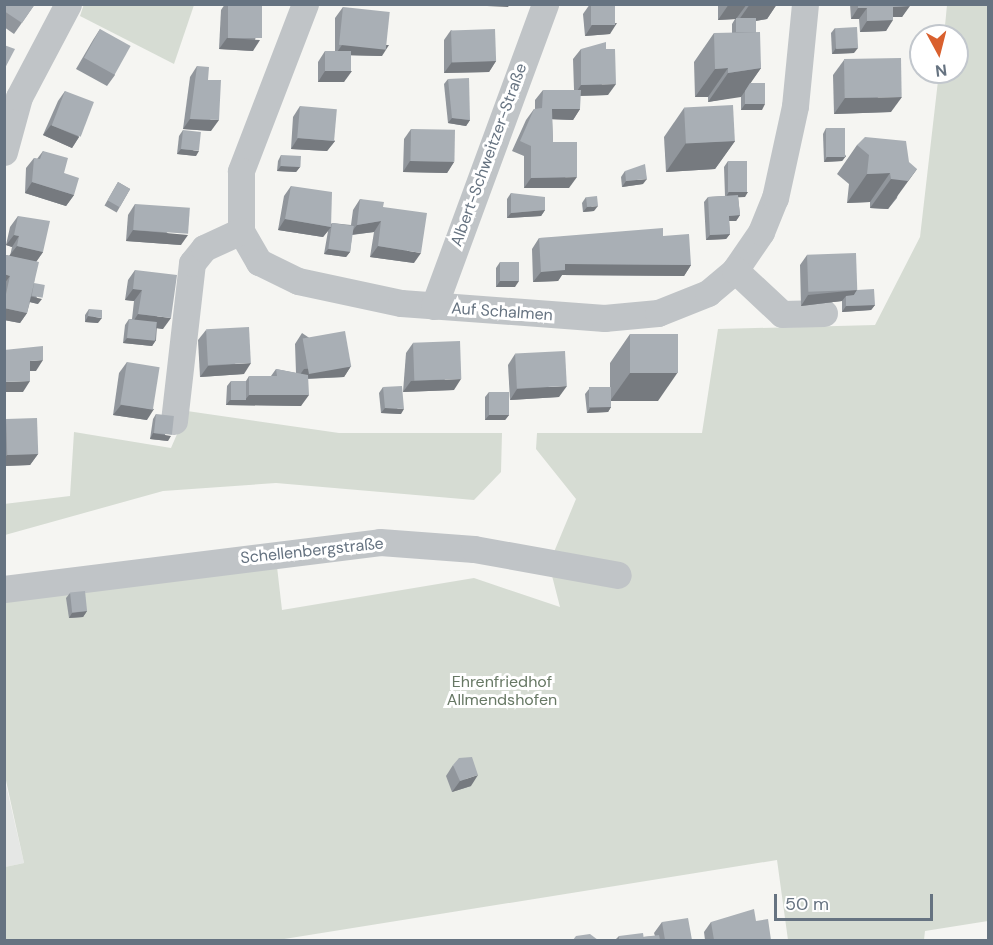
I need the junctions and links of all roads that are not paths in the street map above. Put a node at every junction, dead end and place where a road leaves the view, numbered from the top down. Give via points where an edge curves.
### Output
1 (68, 4) edge
2 (305, 4) edge
3 (545, 4) edge
4 (805, 4) edge
5 (4, 152) edge
6 (241, 231) junction
7 (735, 270) junction
8 (434, 306) junction
9 (824, 313) dead end
10 (174, 421) edge
11 (618, 575) dead end
12 (4, 588) edge

1 - 5 street via 19,97
2 - 6 street via 241,171
3 - 8 street, Albert-Schweitzer-Straße
4 - 7 street, Auf Schalmen via 795,106 775,198
6 - 8 street, Auf Schalmen via 259,262 275,274
6 - 10 street via 204,248 192,263
7 - 8 street, Auf Schalmen via 708,293 658,313 604,318
7 - 9 street via 782,314
11 - 12 street, Schellenbergstraße via 474,549 380,542

